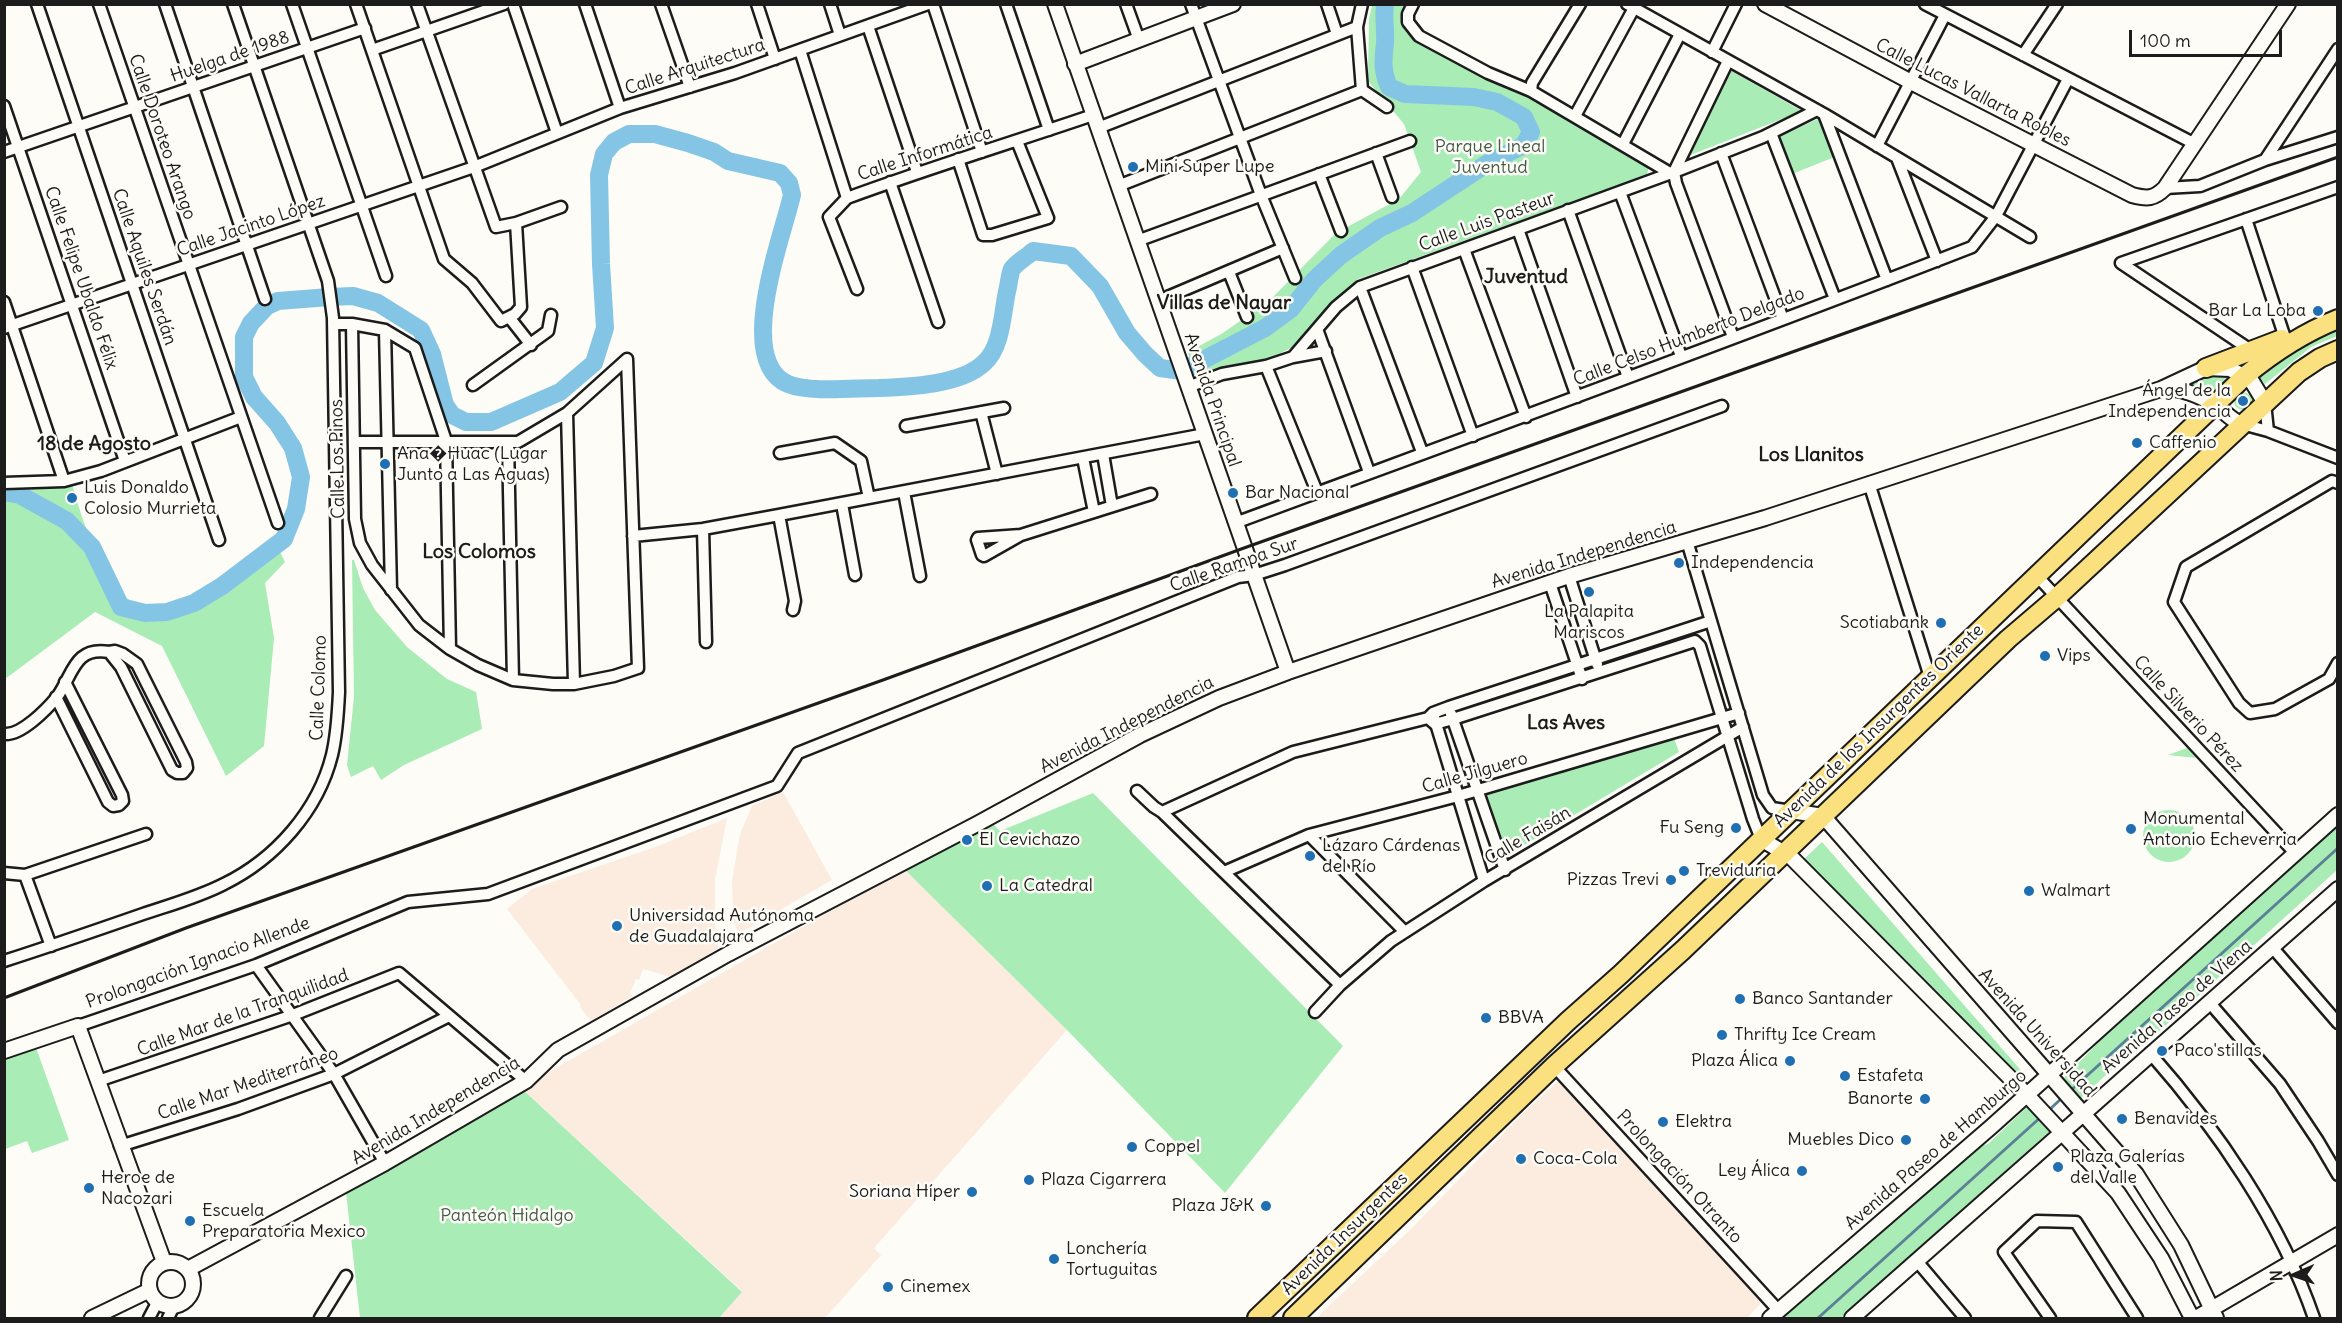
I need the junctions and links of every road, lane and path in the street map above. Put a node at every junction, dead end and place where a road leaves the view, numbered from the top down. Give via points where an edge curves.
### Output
1 (37, 4) edge
2 (99, 4) edge
3 (165, 4) edge
4 (233, 4) edge
5 (292, 4) edge
6 (356, 4) edge
7 (417, 4) edge
8 (513, 4) edge
9 (585, 4) edge
10 (661, 4) edge
11 (757, 4) edge
12 (830, 4) edge
13 (928, 4) edge
14 (933, 4) edge
15 (1006, 4) edge
16 (1055, 4) edge
17 (1126, 4) edge
18 (1191, 4) edge
19 (1233, 4) edge
20 (1327, 4) edge
21 (1362, 4) edge
22 (1413, 4) edge
23 (1580, 4) edge
24 (1736, 4) edge
25 (1765, 4) edge
26 (1924, 4) edge
27 (2057, 4) edge
28 (2288, 4) edge
29 (498, 5) edge
30 (1631, 6) edge
31 (905, 8) edge
32 (1945, 15) junction
33 (1196, 19) junction
34 (868, 26) junction
35 (1357, 27) junction
36 (364, 28) junction
37 (426, 31) junction
38 (1337, 34) junction
39 (1680, 34) junction
40 (840, 35) junction
41 (1139, 40) junction
42 (307, 48) junction
43 (2337, 49) edge
44 (372, 50) junction
45 (800, 50) junction
46 (1712, 52) junction
47 (2023, 55) junction
48 (775, 58) junction
49 (1728, 61) junction
50 (1076, 64) junction
51 (254, 66) junction
52 (2068, 79) junction
53 (1219, 81) junction
54 (1911, 82) junction
55 (193, 87) junction
56 (690, 87) junction
57 (1362, 90) junction
58 (1531, 91) junction
59 (4, 106) edge
60 (135, 107) junction
61 (1387, 107) dead end
62 (620, 108) junction
63 (1820, 112) junction
64 (1575, 116) junction
65 (1095, 122) junction
66 (79, 127) junction
67 (1049, 130) junction
68 (557, 133) junction
69 (1771, 133) junction
70 (2337, 137) edge
71 (1240, 138) junction
72 (1017, 141) junction
73 (1410, 141) dead end
74 (1623, 144) junction
75 (2195, 144) junction
76 (2034, 145) junction
77 (1877, 146) junction
78 (19, 147) junction
79 (4, 152) edge
80 (982, 152) junction
81 (1376, 153) junction
82 (1721, 153) junction
83 (1897, 158) junction
84 (958, 159) junction
85 (2265, 160) junction
86 (474, 167) junction
87 (917, 172) junction
88 (1672, 172) junction
89 (1319, 174) junction
90 (890, 182) junction
91 (419, 186) junction
92 (1118, 186) junction
93 (2337, 187) edge
94 (2165, 188) junction
95 (1620, 192) junction
96 (1261, 195) junction
97 (1392, 197) dead end
98 (847, 198) junction
99 (361, 206) junction
100 (561, 207) dead end
101 (1568, 210) junction
102 (1996, 216) junction
103 (2246, 219) junction
104 (516, 223) junction
105 (308, 224) junction
106 (1518, 229) junction
107 (1341, 231) dead end
108 (2030, 237) dead end
109 (1137, 241) junction
110 (247, 245) junction
111 (1283, 248) junction
112 (1464, 249) junction
113 (1937, 261) junction
114 (189, 265) junction
115 (1412, 267) junction
116 (1229, 272) junction
117 (386, 276) dead end
118 (1295, 278) dead end
119 (1887, 280) junction
120 (132, 284) junction
121 (1360, 287) junction
122 (857, 289) dead end
123 (265, 299) dead end
124 (1835, 299) junction
125 (1158, 301) junction
126 (4, 302) edge
127 (72, 305) junction
128 (551, 315) dead end
129 (509, 317) junction
130 (1247, 317) dead end
131 (1783, 319) junction
132 (2337, 320) edge
133 (333, 321) junction
134 (938, 322) dead end
135 (352, 324) junction
136 (8, 327) edge
137 (1317, 329) junction
138 (385, 330) junction
139 (2310, 330) junction
140 (1733, 337) junction
141 (2285, 338) junction
142 (531, 345) junction
143 (2337, 350) edge
144 (1326, 351) junction
145 (2252, 351) junction
146 (1681, 356) junction
147 (1293, 357) junction
148 (1266, 366) junction
149 (2206, 368) junction
150 (2245, 376) junction
151 (1628, 377) junction
152 (473, 385) dead end
153 (1187, 385) junction
154 (2161, 389) junction
155 (1577, 397) junction
156 (2265, 403) junction
157 (2215, 405) junction
158 (1722, 406) dead end
159 (1004, 408) dead end
160 (981, 412) junction
161 (567, 413) junction
162 (241, 417) junction
163 (1526, 417) junction
164 (2241, 424) junction
165 (906, 426) dead end
166 (2268, 431) junction
167 (1204, 434) junction
168 (1473, 436) junction
169 (185, 439) junction
170 (388, 441) junction
171 (446, 441) junction
172 (354, 442) junction
173 (508, 443) junction
174 (1422, 452) junction
175 (780, 453) dead end
176 (1103, 454) junction
177 (1083, 458) junction
178 (2337, 458) edge
179 (125, 461) junction
180 (1369, 472) junction
181 (997, 474) junction
182 (64, 481) junction
183 (5, 482) edge
184 (1869, 483) junction
185 (2337, 483) edge
186 (904, 492) junction
187 (1317, 492) junction
188 (1151, 494) dead end
189 (869, 498) junction
190 (842, 504) junction
191 (1112, 506) junction
192 (1094, 512) junction
193 (779, 515) junction
194 (278, 523) dead end
195 (1234, 523) junction
196 (703, 529) junction
197 (1021, 535) dead end
198 (633, 536) junction
199 (219, 540) dead end
200 (1687, 541) junction
201 (855, 575) dead end
202 (1254, 575) junction
203 (920, 576) dead end
204 (1569, 576) junction
205 (2037, 576) junction
206 (1550, 583) junction
207 (392, 591) junction
208 (2056, 597) junction
209 (793, 610) dead end
210 (1711, 621) junction
211 (706, 642) dead end
212 (450, 649) junction
213 (109, 652) junction
214 (1594, 658) junction
215 (2337, 663) edge
216 (1576, 664) junction
217 (1288, 672) junction
218 (1600, 673) junction
219 (1929, 677) junction
220 (1582, 679) junction
221 (513, 680) junction
222 (65, 682) junction
223 (574, 684) junction
224 (56, 697) junction
225 (1449, 707) junction
226 (1738, 713) junction
227 (1721, 717) junction
228 (1432, 718) junction
229 (1453, 719) junction
230 (1743, 728) junction
231 (4, 734) edge
232 (1728, 735) junction
233 (777, 786) joint
234 (1478, 789) junction
235 (1137, 791) dead end
236 (1458, 796) junction
237 (1791, 811) junction
238 (1162, 812) junction
239 (2337, 815) edge
240 (1823, 816) junction
241 (146, 834) dead end
242 (1309, 835) junction
243 (1761, 839) junction
244 (1785, 852) junction
245 (2296, 854) junction
246 (1505, 870) junction
247 (1224, 872) junction
248 (4, 873) edge
249 (25, 875) junction
250 (1484, 881) junction
251 (2336, 894) edge
252 (1405, 932) junction
253 (51, 946) junction
254 (2272, 947) junction
255 (4, 961) edge
256 (256, 965) junction
257 (1340, 985) junction
258 (2209, 1002) junction
259 (1315, 1012) dead end
260 (292, 1015) junction
261 (449, 1016) junction
262 (2337, 1023) edge
263 (78, 1026) junction
264 (4, 1051) edge
265 (2150, 1053) junction
266 (1554, 1066) junction
267 (334, 1074) junction
268 (2053, 1080) junction
269 (98, 1081) junction
270 (526, 1081) junction
271 (2031, 1100) junction
272 (2079, 1108) junction
273 (2057, 1129) junction
274 (120, 1146) junction
275 (1434, 1150) junction
276 (385, 1163) junction
277 (1450, 1167) junction
278 (2337, 1176) edge
279 (2337, 1235) edge
280 (1329, 1250) junction
281 (1917, 1260) junction
282 (164, 1262) junction
283 (2290, 1263) junction
284 (1347, 1268) junction
285 (188, 1269) junction
286 (346, 1276) dead end
287 (1298, 1279) junction
288 (154, 1295) junction
289 (171, 1312) edge
290 (2214, 1314) edge
291 (1775, 1315) edge
292 (92, 1318) edge
293 (149, 1318) edge
294 (320, 1318) edge
295 (1257, 1318) edge
296 (1278, 1318) edge
297 (1293, 1318) edge
298 (1852, 1318) edge
299 (1965, 1318) edge
300 (2050, 1318) edge
301 (2137, 1318) edge
302 (2194, 1318) edge
303 (2314, 1318) edge

1 - 66 street, Calle Aquiles Serdán
2 - 60 street, Calle Doroteo Arango
3 - 55 street
4 - 51 street, Calle Colomo
5 - 42 street
6 - 36 street
7 - 37 street
8 - 68 street
9 - 62 street
10 - 56 street
11 - 48 street
12 - 40 street
13 - 31 street, Calle Arquitectura
14 - 80 street
15 - 67 street
16 - 50 main road, Avenida Principal
17 - 41 street
18 - 33 street
19 - 33 main road
20 - 38 street
21 - 35 street
22 - 58 street via 1408,22 1419,36
23 - 58 street via 1532,83
24 - 46 street
25 - 54 main road, Calle Lucas Vallarta Robles
26 - 32 street
27 - 47 street
28 - 75 main road
29 - 37 street
30 - 39 street
30 - 64 street
31 - 34 street, Calle Arquitectura
32 - 47 street
32 - 54 street
33 - 41 main road
33 - 53 street
34 - 40 street, Calle Arquitectura
34 - 87 street
35 - 38 street, Calle Informática
35 - 57 street
36 - 42 street, Huelga de 1988
36 - 44 street
37 - 44 street
37 - 86 street
38 - 53 street, Calle Informática
39 - 46 street
39 - 74 street
40 - 45 street, Calle Arquitectura
41 - 50 main road
42 - 51 street, Huelga de 1988
42 - 99 street
43 - 85 street
44 - 91 street
45 - 48 street, Calle Arquitectura
45 - 98 street, Calle Informática
46 - 49 street
47 - 52 street
48 - 56 street, Calle Arquitectura
49 - 63 street
49 - 88 street
50 - 65 main road, Avenida Principal
51 - 55 street, Huelga de 1988
51 - 105 street, Calle Colomo
52 - 75 street
52 - 76 street, Calle Celso Humberto Delgado
53 - 65 street, Calle Informática
53 - 71 street
54 - 76 main road, Calle Lucas Vallarta Robles
54 - 77 street
55 - 60 street, Huelga de 1988
55 - 110 street
56 - 62 street, Calle Arquitectura
57 - 61 street
57 - 71 street
58 - 64 street
59 - 78 street, Calle Felipe Ubaldo Félix
60 - 66 street, Huelga de 1988
60 - 114 street, Calle Doroteo Arango
62 - 68 street, Calle Arquitectura
63 - 69 street, Calle Luis Pasteur
63 - 77 street
63 - 119 street
64 - 74 street
65 - 67 street, Calle Informática
65 - 92 main road, Avenida Principal
66 - 78 street, Huelga de 1988
66 - 120 street, Calle Aquiles Serdán
67 - 72 street, Calle Informática
68 - 86 street, Calle Arquitectura
69 - 82 street, Calle Luis Pasteur
69 - 124 street
70 - 85 street
71 - 92 street
71 - 96 street
72 - 80 street, Calle Informática
72 - 84 street via 1048,218 983,235
73 - 81 street
74 - 88 street
75 - 94 main road
76 - 94 main road, Calle Lucas Vallarta Robles via 2144,199 2156,197
76 - 102 street, Calle Celso Humberto Delgado
77 - 83 street
78 - 79 street, Huelga de 1988
78 - 127 street, Calle Felipe Ubaldo Félix
80 - 84 street, Calle Informática
81 - 89 street
81 - 97 street
82 - 88 street, Calle Luis Pasteur
82 - 131 street
83 - 102 street
83 - 113 street
84 - 87 street, Calle Informática
85 - 94 street via 2200,186
86 - 91 street, Calle Jacinto López
86 - 104 street via 496,227
87 - 90 street, Calle Informática
88 - 95 street, Calle Luis Pasteur
88 - 140 street
89 - 96 street
89 - 107 street
90 - 98 street, Calle Informática
90 - 134 street
91 - 99 street, Calle Jacinto López
91 - 129 street via 444,259 472,283 501,321
92 - 109 main road, Avenida Principal
93 - 103 street
95 - 101 street, Calle Luis Pasteur
95 - 146 street
96 - 109 street
96 - 111 street
98 - 122 street via 829,217
99 - 105 street, Calle Jacinto López
99 - 117 street
100 - 104 street
101 - 106 street, Calle Luis Pasteur
101 - 151 street
102 - 108 street
102 - 113 street, Calle Celso Humberto Delgado via 1972,247
103 - 141 street
103 - 145 street via 2121,262
104 - 129 street via 521,307
105 - 110 street, Calle Jacinto López
105 - 133 street, Calle Colomo via 328,281
106 - 112 street, Calle Luis Pasteur
106 - 155 street
109 - 125 main road, Avenida Principal
110 - 114 street, Calle Jacinto López
110 - 123 street
111 - 116 street
111 - 118 street
112 - 115 street, Calle Luis Pasteur
112 - 163 street
113 - 119 street, Calle Celso Humberto Delgado
114 - 120 street, Calle Jacinto López
114 - 162 street, Calle Doroteo Arango
115 - 121 street, Calle Luis Pasteur
115 - 168 street
116 - 125 street
116 - 130 street
119 - 124 street, Calle Celso Humberto Delgado
120 - 127 street, Calle Jacinto López
120 - 169 street, Calle Aquiles Serdán
121 - 137 street, Calle Luis Pasteur
121 - 174 street
124 - 131 street, Calle Celso Humberto Delgado
125 - 153 main road, Avenida Principal
126 - 136 street
127 - 136 street, Calle Jacinto López
127 - 179 street, Calle Felipe Ubaldo Félix
128 - 142 street via 548,331
129 - 142 street
131 - 140 street, Calle Celso Humberto Delgado
132 - 139 highway, Avenida de los Insurgentes Oriente
133 - 135 street
133 - 253 street, Calle Colomo via 339,692 336,740 322,783 294,828 255,867 204,893
135 - 138 street
135 - 172 street, Calle Los Pinos
136 - 182 street
137 - 144 street
137 - 147 street, Calle Luis Pasteur
138 - 170 street
138 - 171 street via 414,348
139 - 141 highway
139 - 150 highway, Avenida de los Insurgentes Oriente
140 - 146 street, Calle Celso Humberto Delgado
141 - 145 highway
142 - 152 street
143 - 156 highway, Avenida de los Insurgentes Oriente via 2299,372
144 - 147 street
144 - 180 street
145 - 149 highway
146 - 151 street, Calle Celso Humberto Delgado
147 - 148 street
148 - 153 street
148 - 187 street
149 - 150 main road via 2230,369
149 - 154 main road, Avenida Independencia
150 - 156 main road
150 - 157 highway, Avenida de los Insurgentes Oriente
151 - 155 street, Calle Celso Humberto Delgado
153 - 167 main road, Avenida Principal
154 - 157 main road, Avenida Independencia via 2182,390
154 - 184 main road, Avenida Independencia
155 - 163 street, Calle Celso Humberto Delgado
156 - 164 highway, Avenida de los Insurgentes Oriente
156 - 166 street
157 - 164 main road, Avenida Independencia
157 - 205 highway, Avenida de los Insurgentes Oriente
158 - 202 street, Calle Rampa Sur
159 - 160 street
160 - 165 street
160 - 181 street
161 - 173 street via 518,442
161 - 198 street via 627,359
161 - 223 street
162 - 169 street
162 - 194 street, Calle Doroteo Arango
163 - 168 street, Calle Celso Humberto Delgado
164 - 166 street
164 - 208 highway, Avenida de los Insurgentes Oriente
166 - 178 street
167 - 176 street
167 - 195 main road, Avenida Principal
168 - 174 street, Calle Celso Humberto Delgado
169 - 179 street
169 - 199 street, Calle Aquiles Serdán
170 - 171 street
170 - 172 street
170 - 207 street
171 - 173 street
171 - 212 street
172 - 207 street, Calle Los Pinos via 357,531 365,552
173 - 221 street
174 - 180 street, Calle Celso Humberto Delgado
175 - 189 street via 835,443 861,461
176 - 177 street
176 - 191 street
177 - 181 street
177 - 192 street
179 - 182 street
180 - 187 street, Calle Celso Humberto Delgado
181 - 186 street
182 - 183 street
184 - 200 main road, Avenida Independencia
184 - 219 street
185 - 215 street via 2332,481 2186,567 2174,602 2239,704 2250,713 2275,709 2329,680
186 - 189 street
186 - 203 street
187 - 195 street, Calle Celso Humberto Delgado
188 - 191 street
189 - 190 street
190 - 193 street
190 - 201 street
191 - 192 street
192 - 197 street
193 - 196 street
193 - 209 street via 795,601
195 - 202 main road, Avenida Principal
196 - 198 street
196 - 211 street
198 - 223 street, Calle Los Pinos via 638,668
200 - 204 main road, Avenida Independencia
200 - 210 street
202 - 217 main road, Avenida Principal
202 - 233 street, Calle Rampa Sur via 1238,577 798,753
204 - 206 main road, Avenida Independencia
204 - 214 street
205 - 208 street, Calle Silverio Pérez
205 - 219 highway, Avenida de los Insurgentes Oriente
206 - 216 street
206 - 217 main road, Avenida Independencia
207 - 212 street, Calle Los Pinos via 419,625
208 - 240 highway, Avenida de los Insurgentes Oriente
208 - 245 street, Calle Silverio Pérez
210 - 214 street
210 - 226 street
212 - 221 street, Calle Los Pinos
213 - 213 street via 172,770 183,773 186,762 137,664 123,654
213 - 222 street via 84,655
214 - 216 street
214 - 218 street
216 - 220 street
216 - 225 street
217 - 270 main road, Avenida Independencia via 1219,698 1140,735 728,954 558,1050
218 - 220 street
218 - 227 street via 1695,641 1700,646
219 - 237 highway, Avenida de los Insurgentes Oriente
220 - 229 street
221 - 223 street, Calle Los Pinos
222 - 224 street
222 - 224 street via 122,795 119,805 108,802
224 - 231 street via 23,729
225 - 228 street
225 - 229 street
226 - 227 street, Calle Jilguero
226 - 230 street
227 - 232 street
227 - 234 street, Calle Jilguero
228 - 229 street
228 - 236 street
228 - 238 street via 1293,752
229 - 234 street
230 - 232 street, Calle Faisán
230 - 237 street via 1768,804 1776,810
232 - 243 street
232 - 246 street, Calle Faisán
233 - 256 street, Prolongación Ignacio Allende via 488,894 408,902
234 - 236 street, Calle Jilguero
234 - 246 street
235 - 238 street
236 - 242 street, Calle Jilguero
236 - 250 street
237 - 240 main road
237 - 243 highway, Avenida de los Insurgentes Oriente
238 - 247 street
239 - 245 main road, Avenida Paseo de Hamburgo
240 - 244 highway, Avenida de los Insurgentes Oriente
240 - 268 main road, Avenida Universidad
241 - 249 street
242 - 247 street, Calle Jilguero
242 - 252 street
243 - 244 main road
243 - 275 highway, Avenida de los Insurgentes Oriente
244 - 266 highway, Avenida de los Insurgentes Oriente
244 - 271 main road
245 - 268 main road, Avenida Paseo de Hamburgo
246 - 250 street, Calle Faisán
247 - 257 street
248 - 249 street
249 - 253 street
250 - 252 street, Calle Faisán
251 - 254 main road, Avenida Paseo de Viena
252 - 257 street, Calle Faisán
253 - 255 street, Calle Colomo
254 - 258 main road, Avenida Paseo de Viena
254 - 262 street
256 - 260 street
256 - 263 street, Prolongación Ignacio Allende
257 - 259 street, Calle Faisán
258 - 265 main road, Avenida Paseo de Viena
258 - 278 street via 2280,1084
260 - 261 street, Calle Mar de la Tranquilidad via 399,973
260 - 267 street
260 - 269 street, Calle Mar de la Tranquilidad
261 - 267 street, Calle Mar Mediterráneo
261 - 270 street
263 - 264 main road, Prolongación Ignacio Allende
263 - 269 main road
265 - 272 main road, Avenida Paseo de Viena
265 - 283 street via 2223,1145 2256,1195
266 - 277 highway, Avenida de los Insurgentes Oriente
266 - 291 street, Prolongación Otranto
267 - 274 street, Calle Mar Mediterráneo
267 - 276 street
268 - 271 main road, Avenida Paseo de Hamburgo
268 - 272 main road, Avenida Universidad
269 - 274 main road
270 - 276 main road, Avenida Independencia
271 - 273 main road
271 - 291 main road, Avenida Paseo de Hamburgo
272 - 273 main road, Avenida Paseo de Viena
272 - 290 main road, Avenida Universidad via 2136,1174 2181,1245
273 - 281 main road, Avenida Paseo de Viena
273 - 302 main road via 2118,1193 2162,1258
274 - 282 main road
275 - 277 highway
275 - 280 highway, Avenida Insurgentes
276 - 285 main road, Avenida Independencia
277 - 284 highway, Avenida Insurgentes
279 - 283 main road
280 - 284 highway
280 - 287 highway, Avenida Insurgentes
281 - 298 main road, Avenida Paseo de Viena
281 - 299 street
282 - 285 main road via 177,1262
282 - 288 main road via 153,1270 149,1283
283 - 290 main road
283 - 303 street
284 - 297 highway, Avenida Insurgentes
285 - 289 main road via 193,1282 190,1295
286 - 294 street
287 - 295 highway, Avenida Insurgentes
287 - 296 highway via 1298,1296
288 - 289 main road
288 - 292 main road
288 - 293 street
290 - 302 main road
300 - 301 street via 2004,1252 2037,1221 2076,1222

